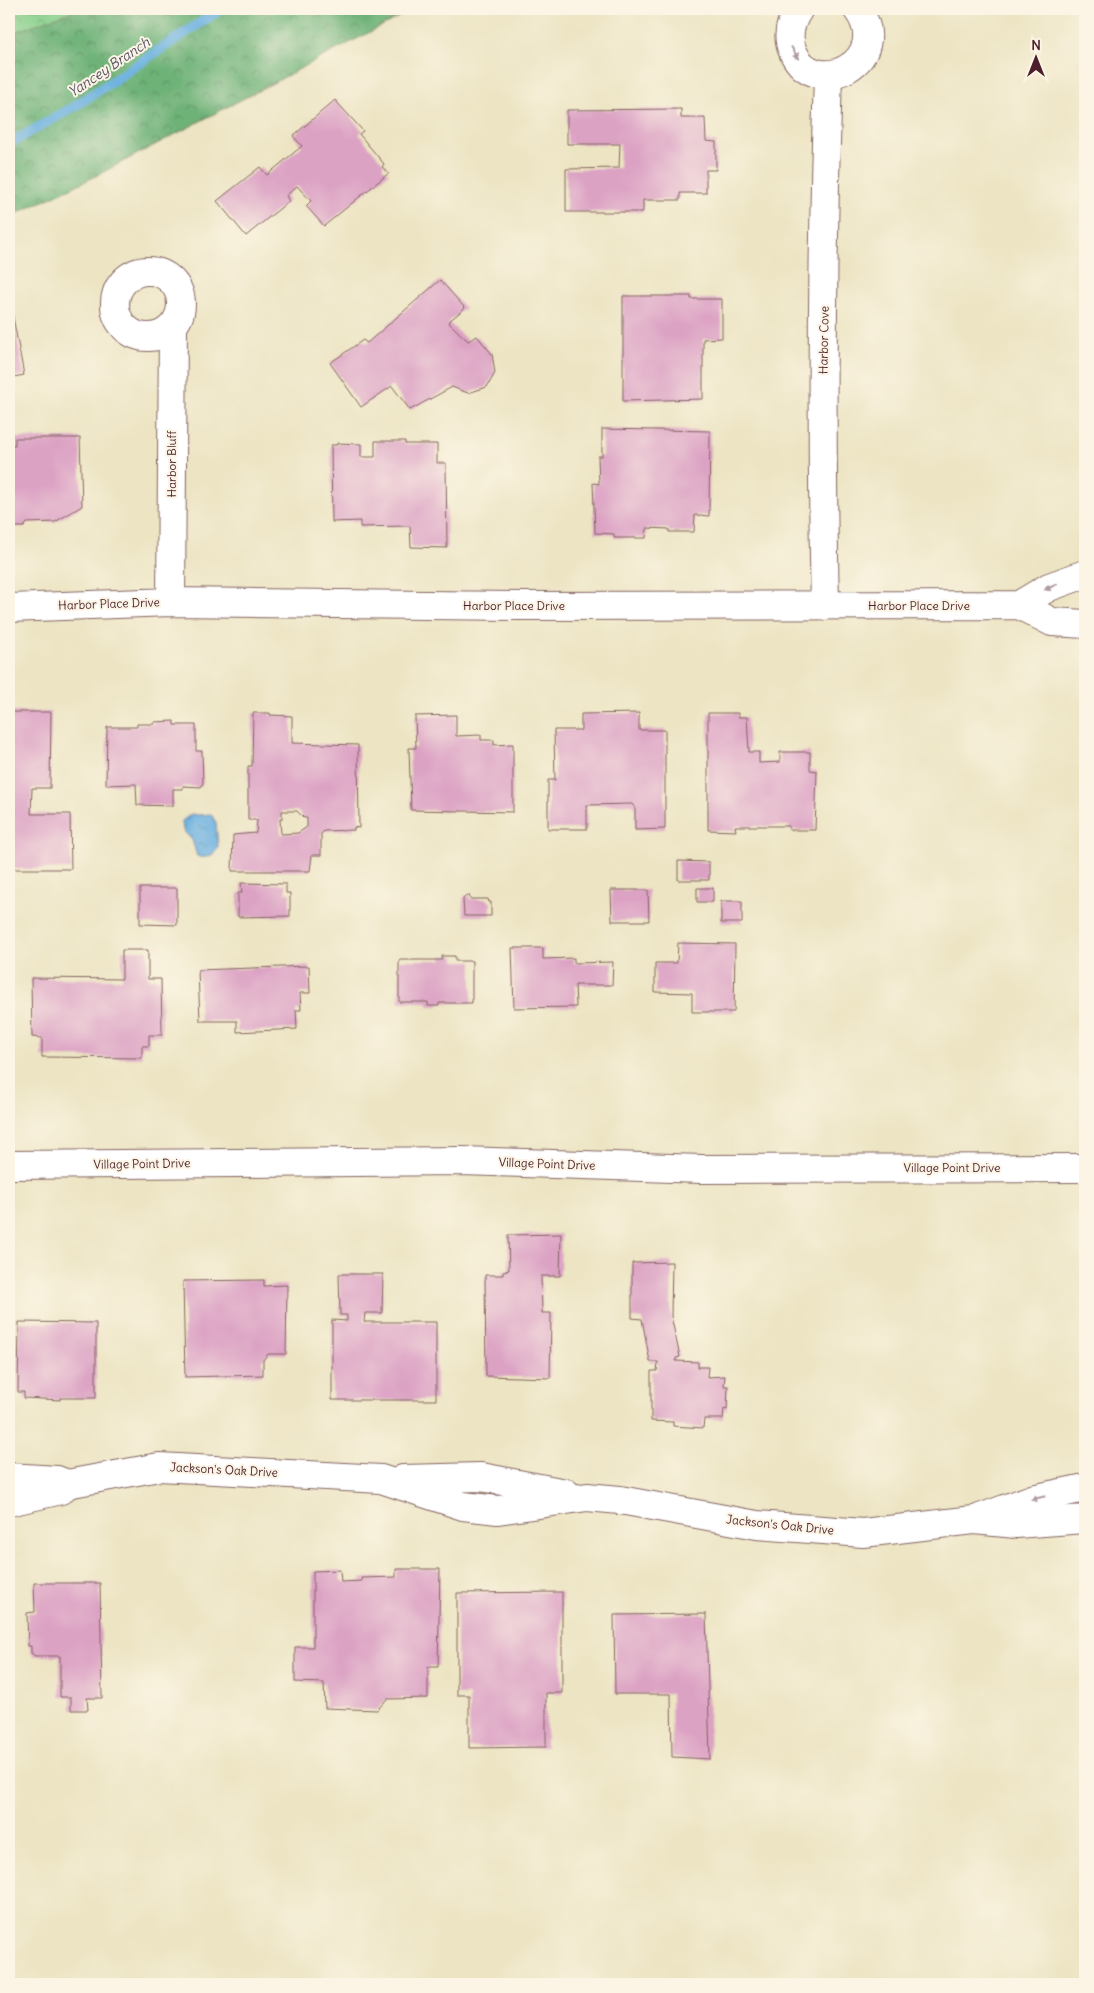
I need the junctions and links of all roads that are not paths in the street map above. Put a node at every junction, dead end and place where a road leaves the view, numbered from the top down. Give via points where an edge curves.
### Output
1 (799, 9) edge
2 (857, 9) edge
3 (828, 75) junction
4 (173, 326) dead end
5 (1085, 574) edge
6 (172, 602) junction
7 (1019, 605) junction
8 (825, 606) junction
9 (9, 608) edge
10 (1085, 624) edge
11 (9, 1165) edge
12 (1085, 1168) edge
13 (9, 1477) edge
14 (67, 1484) junction
15 (1085, 1488) edge
16 (9, 1502) edge
17 (1085, 1518) edge
18 (974, 1520) junction

1 -> 3 street via 792,19 790,45 804,66
2 - 3 street via 867,33 861,57 841,72
3 - 8 street, Harbor Cove via 822,498
4 - 6 street, Harbor Bluff
5 -> 7 street via 1049,587
6 - 8 street, Harbor Place Drive
6 - 9 street, Harbor Place Drive
7 - 8 street, Harbor Place Drive
7 - 10 street, Harbor Place Drive via 1052,622
11 - 12 street, Village Point Drive via 462,1161 701,1169
13 - 14 street, Jackson's Oak Drive via 57,1480
14 - 16 street, Jackson's Oak Drive via 61,1490
14 - 18 street, Jackson's Oak Drive via 159,1466 382,1479 463,1506 498,1510 587,1498 620,1500 756,1525 863,1533
15 -> 18 street, Jackson's Oak Drive via 1032,1499
17 - 18 street, Jackson's Oak Drive via 1016,1524

